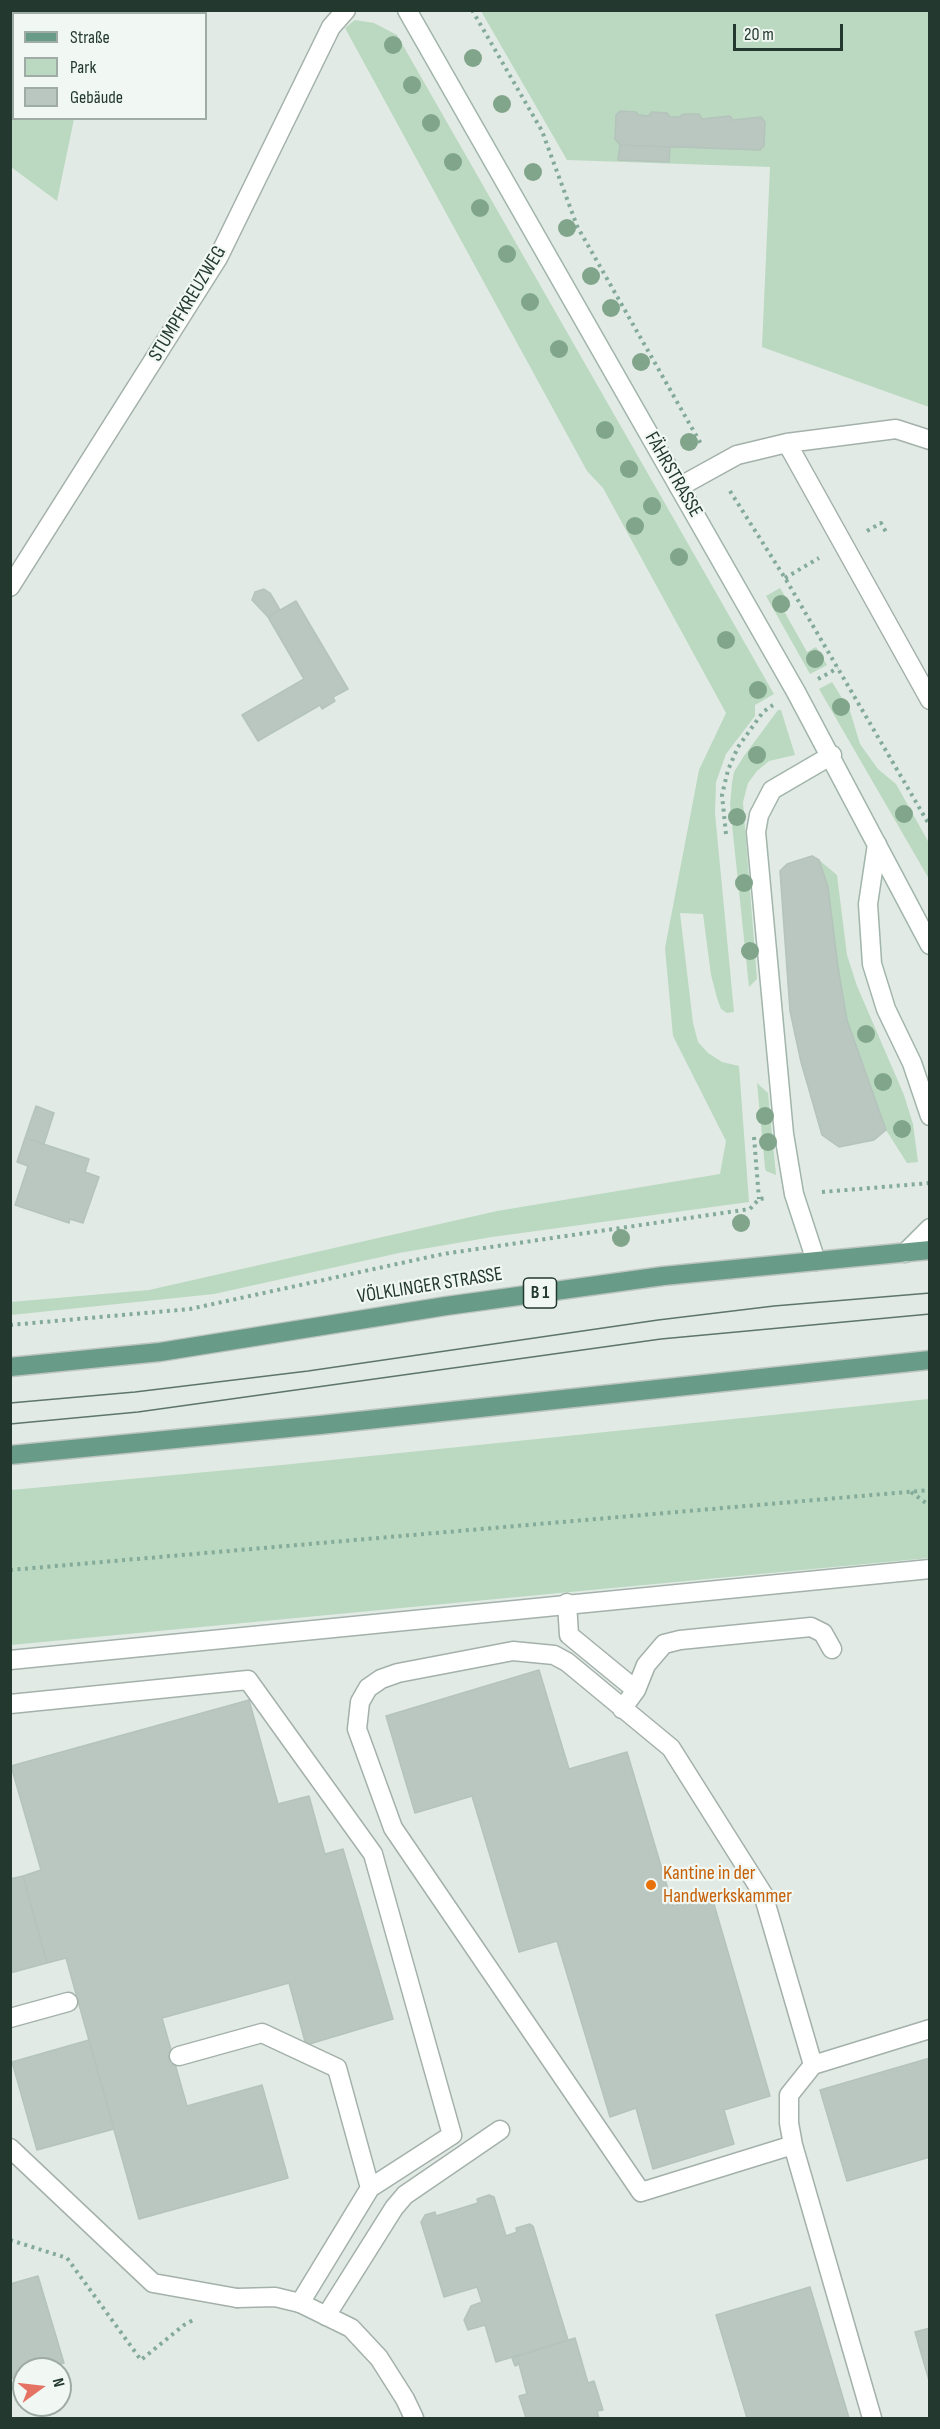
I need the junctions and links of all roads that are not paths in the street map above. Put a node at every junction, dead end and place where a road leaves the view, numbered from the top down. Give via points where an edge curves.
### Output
1 (346, 10) edge
2 (407, 10) edge
3 (930, 440) edge
4 (787, 443) junction
5 (680, 487) junction
6 (10, 587) edge
7 (930, 700) edge
8 (832, 755) junction
9 (877, 844) junction
10 (930, 945) edge
11 (930, 1116) edge
12 (930, 1228) edge
13 (930, 1250) edge
14 (905, 1253) junction
15 (816, 1261) junction
16 (930, 1360) edge
17 (10, 1367) edge
18 (10, 1455) edge
19 (930, 1569) edge
20 (567, 1603) junction
21 (832, 1649) dead end
22 (10, 1659) edge
23 (636, 1690) junction
24 (10, 1704) edge
25 (622, 1709) junction
26 (68, 2002) dead end
27 (10, 2018) edge
28 (930, 2029) edge
29 (179, 2056) dead end
30 (813, 2064) junction
31 (500, 2130) dead end
32 (794, 2145) junction
33 (10, 2148) edge
34 (370, 2188) junction
35 (300, 2303) junction
36 (326, 2316) junction
37 (414, 2418) edge
38 (872, 2418) edge

1 - 6 street, STUMPFKREUZWEG via 331,27 218,258
2 - 5 street, FÄHRSTRASSE
3 - 4 street via 896,429
4 - 5 street via 737,455
4 - 7 street
5 - 8 street, FÄHRSTRASSE
8 - 9 street, FÄHRSTRASSE
8 - 15 street via 772,790 759,815 756,832 785,1144 794,1194
9 - 10 street, FÄHRSTRASSE
9 - 11 street via 868,904 872,964
12 - 14 street
13 - 14 main road, VÖLKLINGER STRASSE / B 1
14 - 15 main road, VÖLKLINGER STRASSE / B 1
15 - 17 main road, VÖLKLINGER STRASSE / B 1 via 640,1279 160,1352
16 - 18 main road
19 - 20 street
20 - 22 street
20 - 23 street via 569,1635
21 - 23 street via 823,1633 811,1627 680,1640 664,1644 654,1653
23 - 25 street
24 - 34 street via 248,1680 373,1854 452,2135
25 - 30 street via 671,1748 763,1894
25 - 32 street via 554,1655 513,1651 381,1679 360,1702 357,1729 393,1828 641,2192
26 - 27 street
28 - 30 street
29 - 34 street via 262,2033 338,2068
30 - 32 street via 789,2095
31 - 36 street via 405,2195
32 - 38 street
33 - 35 street via 153,2283 237,2298 275,2297
34 - 35 street
35 - 36 street
36 - 37 street via 351,2328 379,2358

